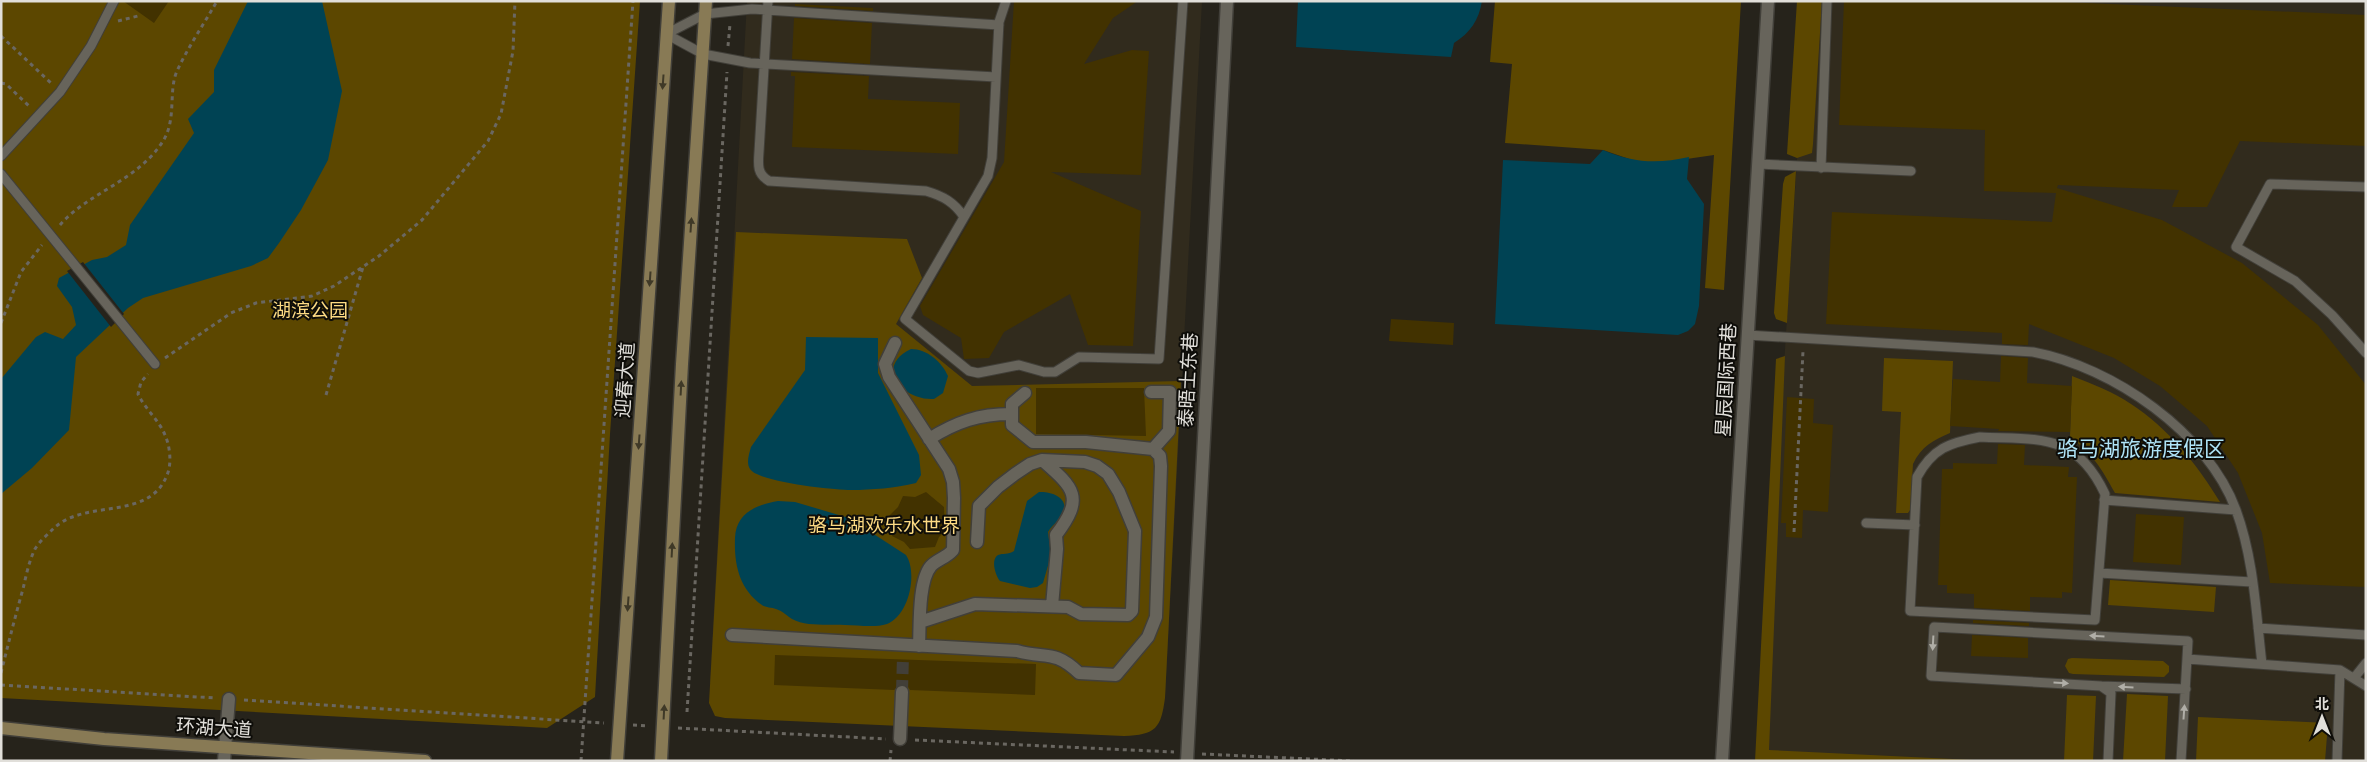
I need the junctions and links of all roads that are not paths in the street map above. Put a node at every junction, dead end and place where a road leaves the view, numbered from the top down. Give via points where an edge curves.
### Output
1 (114, 1) edge
2 (669, 1) edge
3 (1006, 1) edge
4 (1183, 1) edge
5 (1227, 1) edge
6 (1768, 1) edge
7 (1827, 1) edge
8 (768, 6) edge
9 (705, 8) edge
10 (999, 25) junction
11 (666, 34) junction
12 (703, 54) junction
13 (764, 63) junction
14 (996, 78) junction
15 (12, 144) junction
16 (1, 146) edge
17 (1, 156) edge
18 (1758, 164) junction
19 (1821, 168) junction
20 (1910, 171) dead end
21 (1, 174) edge
22 (2366, 187) edge
23 (964, 216) junction
24 (1748, 335) junction
25 (895, 343) dead end
26 (2366, 353) edge
27 (155, 364) road end
28 (1151, 392) dead end
29 (1025, 393) dead end
30 (1011, 414) junction
31 (929, 439) junction
32 (1153, 449) junction
33 (1042, 460) junction
34 (2104, 500) junction
35 (2236, 510) junction
36 (1866, 523) dead end
37 (1914, 525) junction
38 (977, 542) dead end
39 (2099, 572) junction
40 (2252, 582) junction
41 (1052, 606) junction
42 (920, 622) junction
43 (2258, 628) junction
44 (2366, 634) edge
45 (732, 635) dead end
46 (919, 646) junction
47 (2187, 659) junction
48 (2366, 663) edge
49 (2262, 664) junction
50 (2340, 670) junction
51 (2354, 678) junction
52 (2101, 686) junction
53 (2366, 686) edge
54 (2186, 690) junction
55 (902, 692) tunnel mouth
56 (229, 699) dead end
57 (1, 728) edge
58 (900, 739) dead end
59 (225, 748) junction
60 (224, 761) edge
61 (425, 761) edge
62 (617, 761) edge
63 (661, 761) edge
64 (1186, 761) edge
65 (1722, 761) edge
66 (2108, 761) edge
67 (2181, 761) edge
68 (2337, 761) edge

1 - 15 lane via 91,46 60,92
2 - 11 main road, 迎春大道
3 - 10 lane
4 - 23 lane via 1159,359 1079,358 1055,372 1019,365 978,373 969,371 905,319
5 - 64 street, 泰晤士东巷
6 - 18 street, 星辰国际西巷
7 - 19 lane
8 - 9 lane via 730,11
8 - 10 lane
8 - 13 lane
9 - 11 lane
9 - 12 main road
10 - 14 lane
11 - 12 lane
11 -> 62 main road, 迎春大道
12 - 13 lane
63 -> 12 main road via 682,364
13 - 14 lane
13 - 23 lane via 758,166 762,176 769,181 926,191 942,196
14 - 23 lane via 992,158 988,176
15 - 16 lane
15 - 17 lane
18 - 19 lane
18 - 24 street, 星辰国际西巷
19 - 20 lane
21 - 27 lane
22 - 26 lane via 2270,184 2236,247 2295,281
24 - 35 lane via 2033,352 2068,361 2128,390 2188,437 2212,466
24 - 65 street, 星辰国际西巷
25 - 31 street via 885,364 886,370
28 - 32 street via 1170,392 1169,431
29 - 30 street via 1012,404
30 - 31 street via 961,421
30 - 32 street via 1012,425 1033,442 1086,442
31 - 42 street via 949,469 953,482 954,530 953,550 946,558 933,564 924,581
32 - 46 street via 1160,456 1162,466 1156,617 1148,637 1116,675 1079,673 1066,661 1045,654
33 - 38 street via 1030,464 998,486 979,506
33 - 41 street via 1067,481 1073,495 1073,507 1056,535 1058,548
33 - 41 street via 1085,462 1108,474 1135,531 1134,602 1128,615 1081,614 1068,607
34 - 35 lane
34 - 37 lane via 2105,494 2098,479 2080,456 2065,446 2045,440 1980,437 1949,443 1926,460 1918,477
34 - 39 lane
35 - 40 lane via 2249,556
36 - 37 lane
37 - 39 lane via 1910,611 2095,620
39 - 40 lane
40 - 43 lane
41 - 42 street via 975,604
42 - 46 street
43 - 44 lane
43 - 49 lane
45 - 46 street via 892,642 904,650
47 - 49 lane
47 -> 52 lane via 2188,641 1934,627 1931,676
47 - 54 lane
48 - 51 lane
49 - 50 lane
50 - 51 lane
50 - 68 lane
51 - 53 lane
54 -> 52 lane
52 - 66 lane via 2111,693
67 -> 54 lane
55 - 58 street
56 - 59 street
57 - 59 main road, 环湖大道
59 - 60 street
59 - 61 main road, 环湖大道

